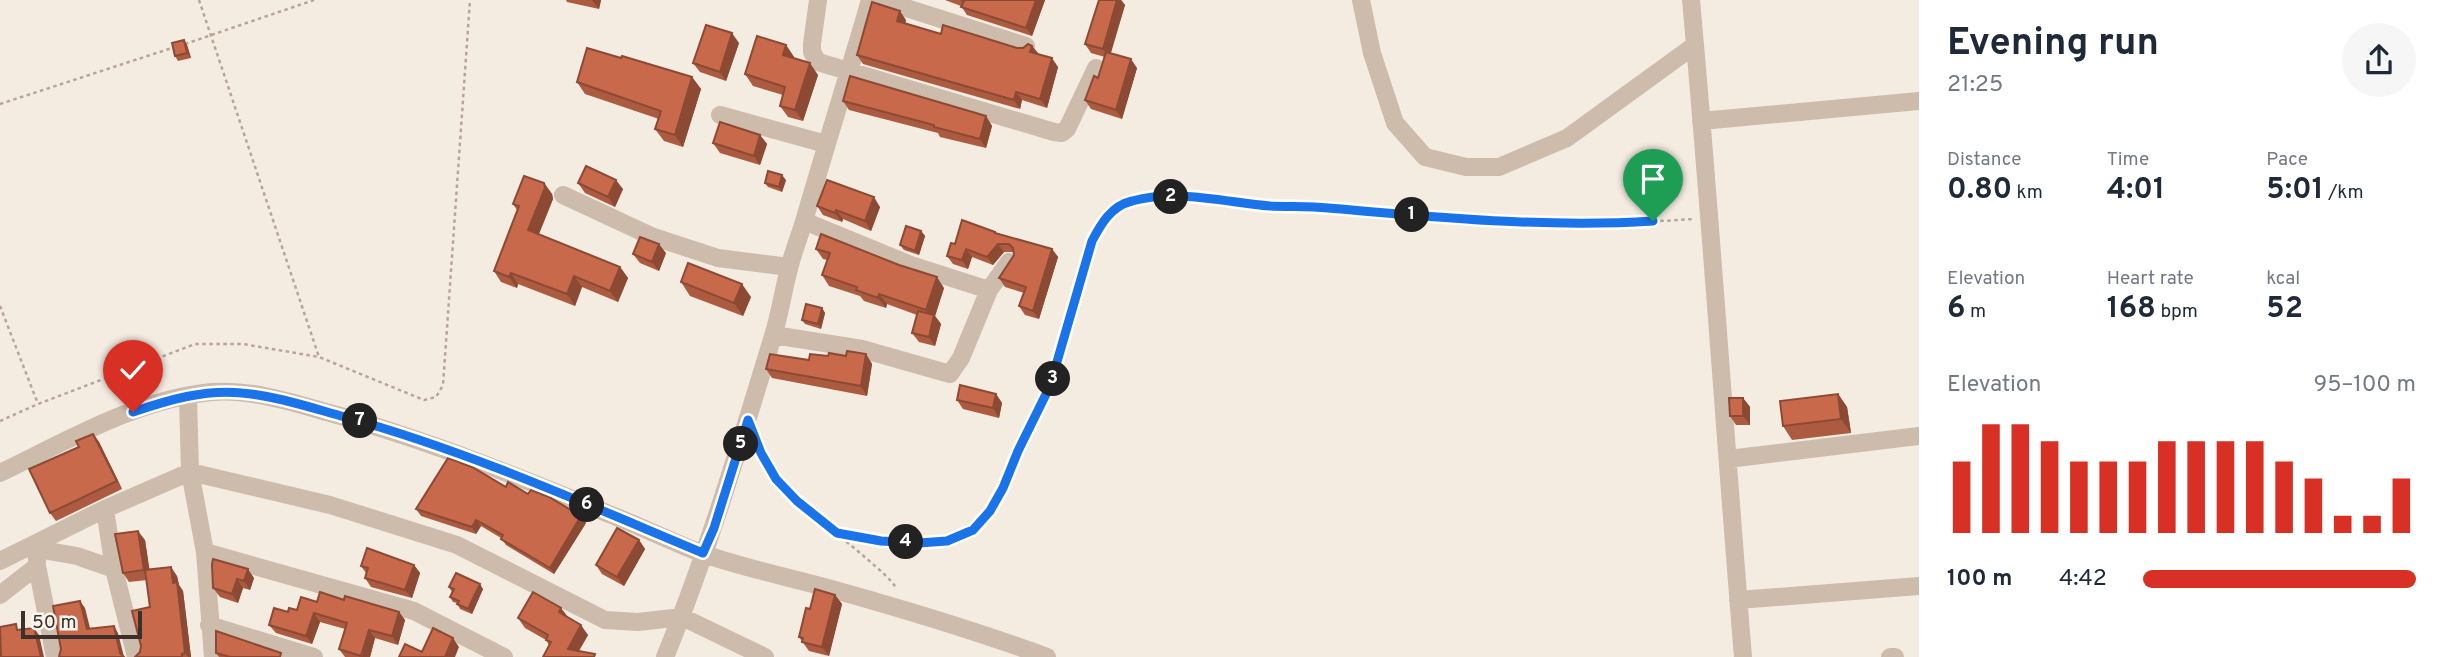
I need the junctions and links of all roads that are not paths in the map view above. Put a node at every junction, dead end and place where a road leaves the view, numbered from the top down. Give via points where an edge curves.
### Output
1 (818, 0) edge
2 (870, 0) edge
3 (881, 0) edge
4 (1361, 0) edge
5 (1691, 0) edge
6 (1695, 45) junction
7 (1026, 46) edge
8 (1096, 68) dead end
9 (849, 72) junction
10 (1919, 102) edge
11 (720, 115) dead end
12 (1701, 121) junction
13 (826, 144) junction
14 (563, 195) dead end
15 (804, 221) junction
16 (1009, 262) edge
17 (789, 267) junction
18 (989, 290) junction
19 (774, 335) junction
20 (188, 396) junction
21 (1919, 436) edge
22 (1728, 459) junction
23 (190, 472) junction
24 (0, 473) edge
25 (105, 509) junction
26 (205, 552) junction
27 (37, 553) junction
28 (703, 553) junction
29 (0, 561) edge
30 (114, 569) junction
31 (1919, 586) edge
32 (4, 592) edge
33 (43, 593) junction
34 (1738, 600) junction
35 (682, 617) junction
36 (209, 625) junction
37 (55, 657) edge
38 (136, 657) edge
39 (213, 657) edge
40 (314, 657) edge
41 (504, 657) edge
42 (665, 657) edge
43 (765, 657) edge
44 (1047, 657) edge
45 (1743, 657) edge

1 - 9 street via 813,52 818,62
2 - 9 street
3 - 7 street
4 - 6 street via 1372,53 1395,123 1425,157 1466,167 1499,167 1567,138
5 - 6 street
6 - 12 street
8 - 9 street via 1073,121 1062,133
9 - 13 street
10 - 12 street
11 - 13 street
12 - 22 street
13 - 15 street
14 - 17 street via 651,236 718,258
15 - 17 street
15 - 18 street via 911,265
16 - 18 street
17 - 19 street
18 - 19 street via 950,374 862,349
19 - 28 street
20 - 23 street
20 - 24 street via 113,420
20 - 28 street via 241,392 381,427 498,468
21 - 22 street
22 - 34 street
23 - 25 street
23 - 26 street
23 - 35 street via 330,505 457,545 605,620
25 - 27 street
25 - 30 street
26 - 36 street
26 - 41 street via 414,611
27 - 29 street
27 - 30 street via 77,556
27 - 32 street
27 - 33 street
28 - 35 street
28 - 44 street via 909,610
30 - 38 street
31 - 34 street
32 - 33 street
33 - 37 street
34 - 45 street
35 - 42 street
35 - 43 street
36 - 39 street
36 - 40 street

